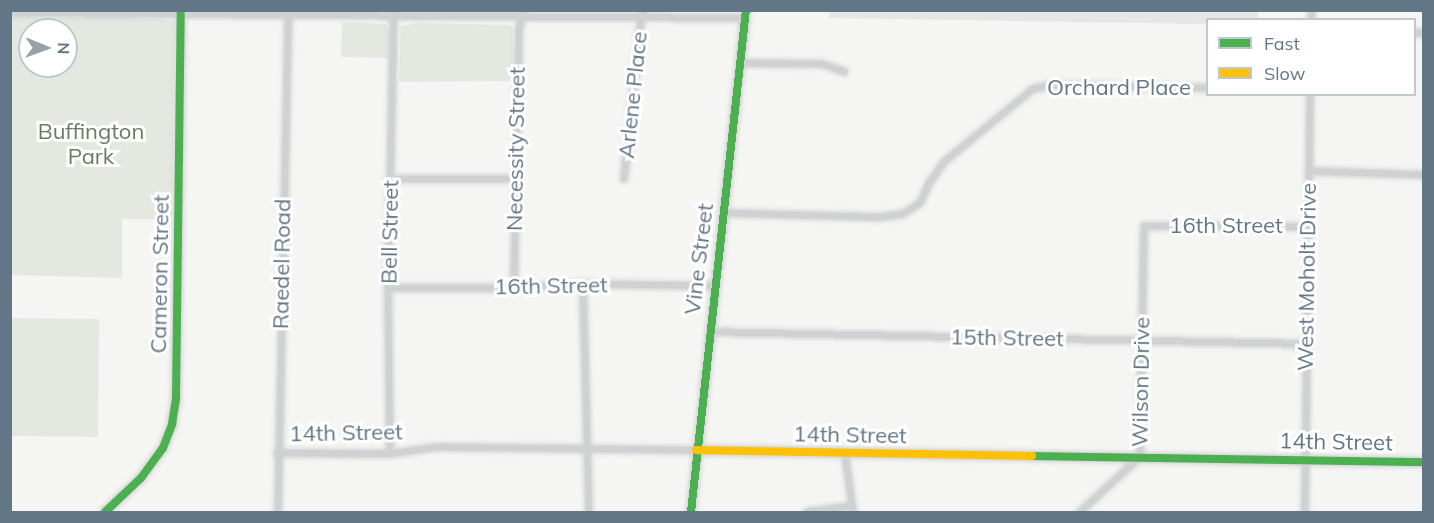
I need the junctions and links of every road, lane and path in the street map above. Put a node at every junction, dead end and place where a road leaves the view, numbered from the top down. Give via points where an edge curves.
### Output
1 (642, 10) edge
2 (181, 12) edge
3 (10, 13) edge
4 (394, 14) edge
5 (523, 14) edge
6 (746, 14) edge
7 (288, 15) junction
8 (640, 19) junction
9 (740, 63) junction
10 (844, 72) dead end
11 (1206, 88) edge
12 (1310, 96) edge
13 (1309, 171) junction
14 (1424, 175) edge
15 (392, 179) junction
16 (515, 179) junction
17 (624, 179) dead end
18 (723, 213) junction
19 (1144, 226) joint
20 (1308, 227) junction
21 (583, 284) junction
22 (714, 286) junction
23 (388, 288) junction
24 (514, 288) junction
25 (709, 332) junction
26 (1143, 340) junction
27 (1305, 344) junction
28 (588, 448) junction
29 (696, 450) junction
30 (277, 453) junction
31 (845, 453) junction
32 (390, 454) junction
33 (1140, 457) junction
34 (1304, 460) junction
35 (1424, 462) edge
36 (853, 509) edge
37 (105, 513) edge
38 (278, 513) edge
39 (589, 513) edge
40 (691, 513) edge
41 (807, 513) edge
42 (1080, 513) edge
43 (1305, 513) edge

1 - 8 street, Arlene Place
2 - 3 street
2 - 7 street
2 - 37 street, Cameron Street via 176,399 172,424 159,455
4 - 5 street
4 - 7 street
4 - 15 street, Bell Street
5 - 8 street
5 - 16 street, Necessity Street via 519,29
6 - 8 street
6 - 9 street, Vine Street
7 - 30 street, Raedel Road
8 - 17 street, Arlene Place
9 - 10 street via 822,64
9 - 18 street, Vine Street
11 - 18 street, Orchard Place via 1053,84 1033,89 944,162 920,203 903,214 881,217
12 - 13 street, West Moholt Drive
13 - 14 street
13 - 20 street, West Moholt Drive
15 - 16 street
15 - 23 street, Bell Street
16 - 24 street, Necessity Street
18 - 22 street, Vine Street
19 - 20 street, 16th Street
19 - 26 street, Wilson Drive
20 - 27 street, West Moholt Drive
21 - 22 street, 16th Street
21 - 24 street, 16th Street
21 - 28 street
22 - 25 street, Vine Street
23 - 24 street, 16th Street
23 - 32 street, Bell Street
25 - 26 street, 15th Street
25 - 29 street, Vine Street
26 - 27 street, 15th Street
26 - 33 street, Wilson Drive
27 - 34 street, West Moholt Drive
28 - 29 street, 14th Street
28 - 32 street, 14th Street via 437,447
28 - 39 street
29 - 31 street, 14th Street
29 - 40 street, Vine Street
30 - 32 street, 14th Street
30 - 38 street, Raedel Road
31 - 33 street, 14th Street
31 - 36 street
33 - 34 street, 14th Street
33 - 42 street, Wilson Drive
34 - 35 street, 14th Street
34 - 43 street, West Moholt Drive
36 - 41 street

